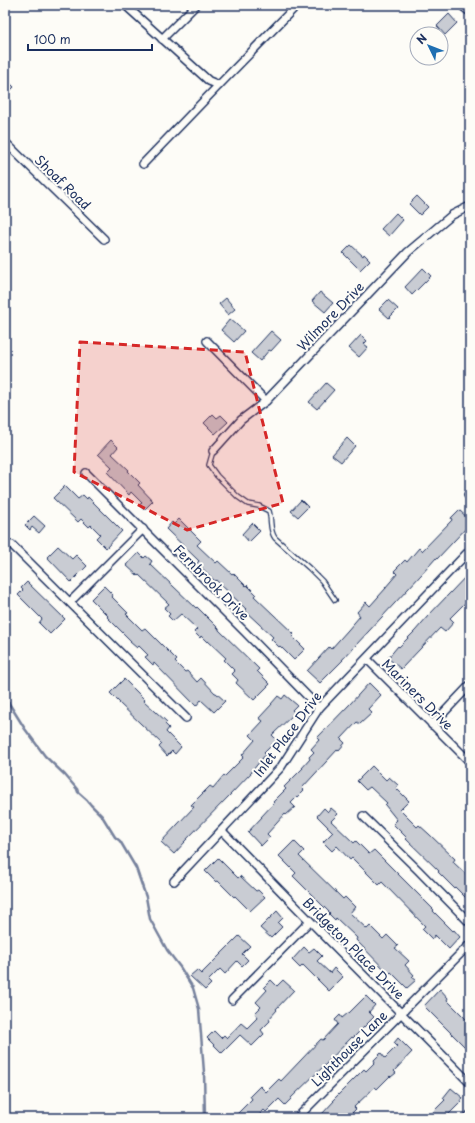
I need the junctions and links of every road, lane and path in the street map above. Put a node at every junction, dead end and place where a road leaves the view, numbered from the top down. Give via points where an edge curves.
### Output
1 (125, 5) edge
2 (196, 5) edge
3 (296, 5) edge
4 (465, 5) edge
5 (470, 9) edge
6 (162, 39) junction
7 (219, 85) junction
8 (5, 142) edge
9 (143, 164) dead end
10 (470, 206) edge
11 (104, 239) dead end
12 (208, 341) dead end
13 (266, 401) junction
14 (213, 451) joint
15 (86, 473) dead end
16 (143, 529) junction
17 (12, 545) dead end
18 (470, 550) edge
19 (335, 600) dead end
20 (70, 602) junction
21 (367, 659) junction
22 (470, 685) edge
23 (319, 708) junction
24 (186, 718) dead end
25 (432, 725) junction
26 (470, 762) edge
27 (363, 816) dead end
28 (222, 830) junction
29 (174, 881) dead end
30 (310, 922) junction
31 (470, 923) edge
32 (470, 944) edge
33 (232, 1000) dead end
34 (401, 1013) junction
35 (470, 1083) edge
36 (470, 1115) edge
37 (297, 1118) edge
38 (467, 1118) edge

1 - 6 street
2 - 6 street
3 - 7 street
4 - 5 main road
6 - 7 street via 209,81
7 - 9 street
8 - 11 street, Shoaf Road
10 - 13 street, Wilmore Drive via 452,215 408,252
12 - 13 street
13 - 14 street, Wilmore Drive via 242,420
14 - 19 lane via 209,465 216,476 248,504 269,511 272,534 322,581
15 - 16 street, Fernbrook Drive
16 - 20 street
16 - 23 street, Fernbrook Drive
17 - 20 street
18 - 21 street, Inlet Place Drive
20 - 24 street
21 - 23 street, Inlet Place Drive
21 - 25 street, Mariners Drive
22 - 25 street
23 - 28 street, Inlet Place Drive via 281,767
25 - 26 street, Mariners Drive
27 - 31 street
28 - 29 street, Inlet Place Drive
28 - 30 street, Bridgeton Place Drive
30 - 33 street
30 - 34 street, Bridgeton Place Drive
32 - 34 street, Lighthouse Lane
34 - 35 street, Bridgeton Place Drive
34 - 37 street, Lighthouse Lane
36 - 38 street

